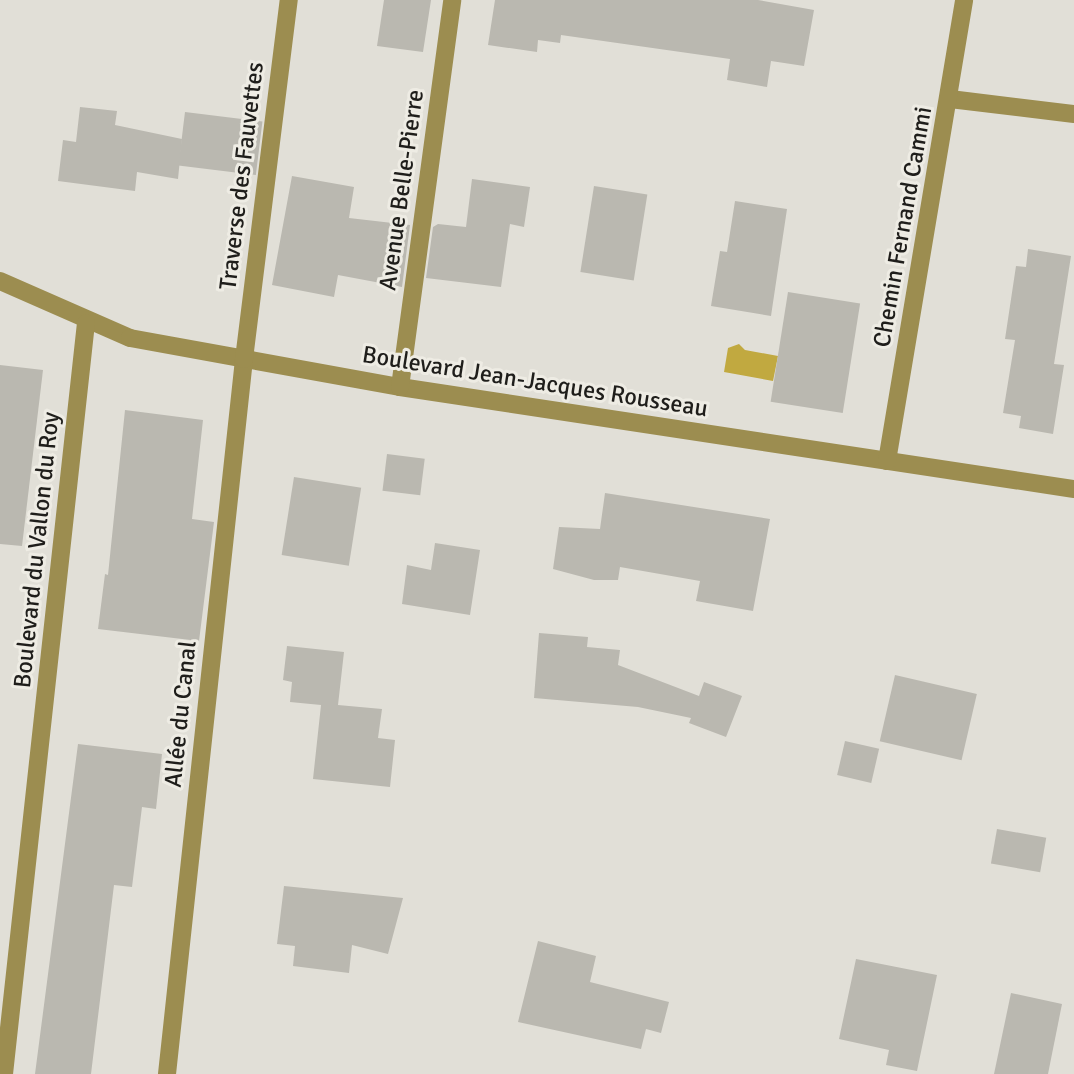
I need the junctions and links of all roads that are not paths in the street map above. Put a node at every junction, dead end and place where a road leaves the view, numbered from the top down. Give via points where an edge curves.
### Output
1 (289, 0) edge
2 (452, 0) edge
3 (964, 0) edge
4 (950, 99) junction
5 (1074, 114) edge
6 (0, 281) edge
7 (86, 323) junction
8 (244, 359) junction
9 (400, 387) junction
10 (887, 461) junction
11 (1074, 488) edge
12 (4, 1074) edge
13 (167, 1074) edge

1 - 8 street, Traverse des Fauvettes
2 - 9 street, Avenue Belle-Pierre
3 - 4 street, Chemin Fernand Cammi
4 - 5 street
4 - 10 street, Chemin Fernand Cammi
6 - 7 street, Boulevard Jean-Jacques Rousseau
7 - 8 street, Boulevard Jean-Jacques Rousseau via 130,338
7 - 12 street, Boulevard du Vallon du Roy
8 - 9 street, Boulevard Jean-Jacques Rousseau
8 - 13 street, Allée du Canal
9 - 10 street, Boulevard Jean-Jacques Rousseau
10 - 11 street, Boulevard Jean-Jacques Rousseau

